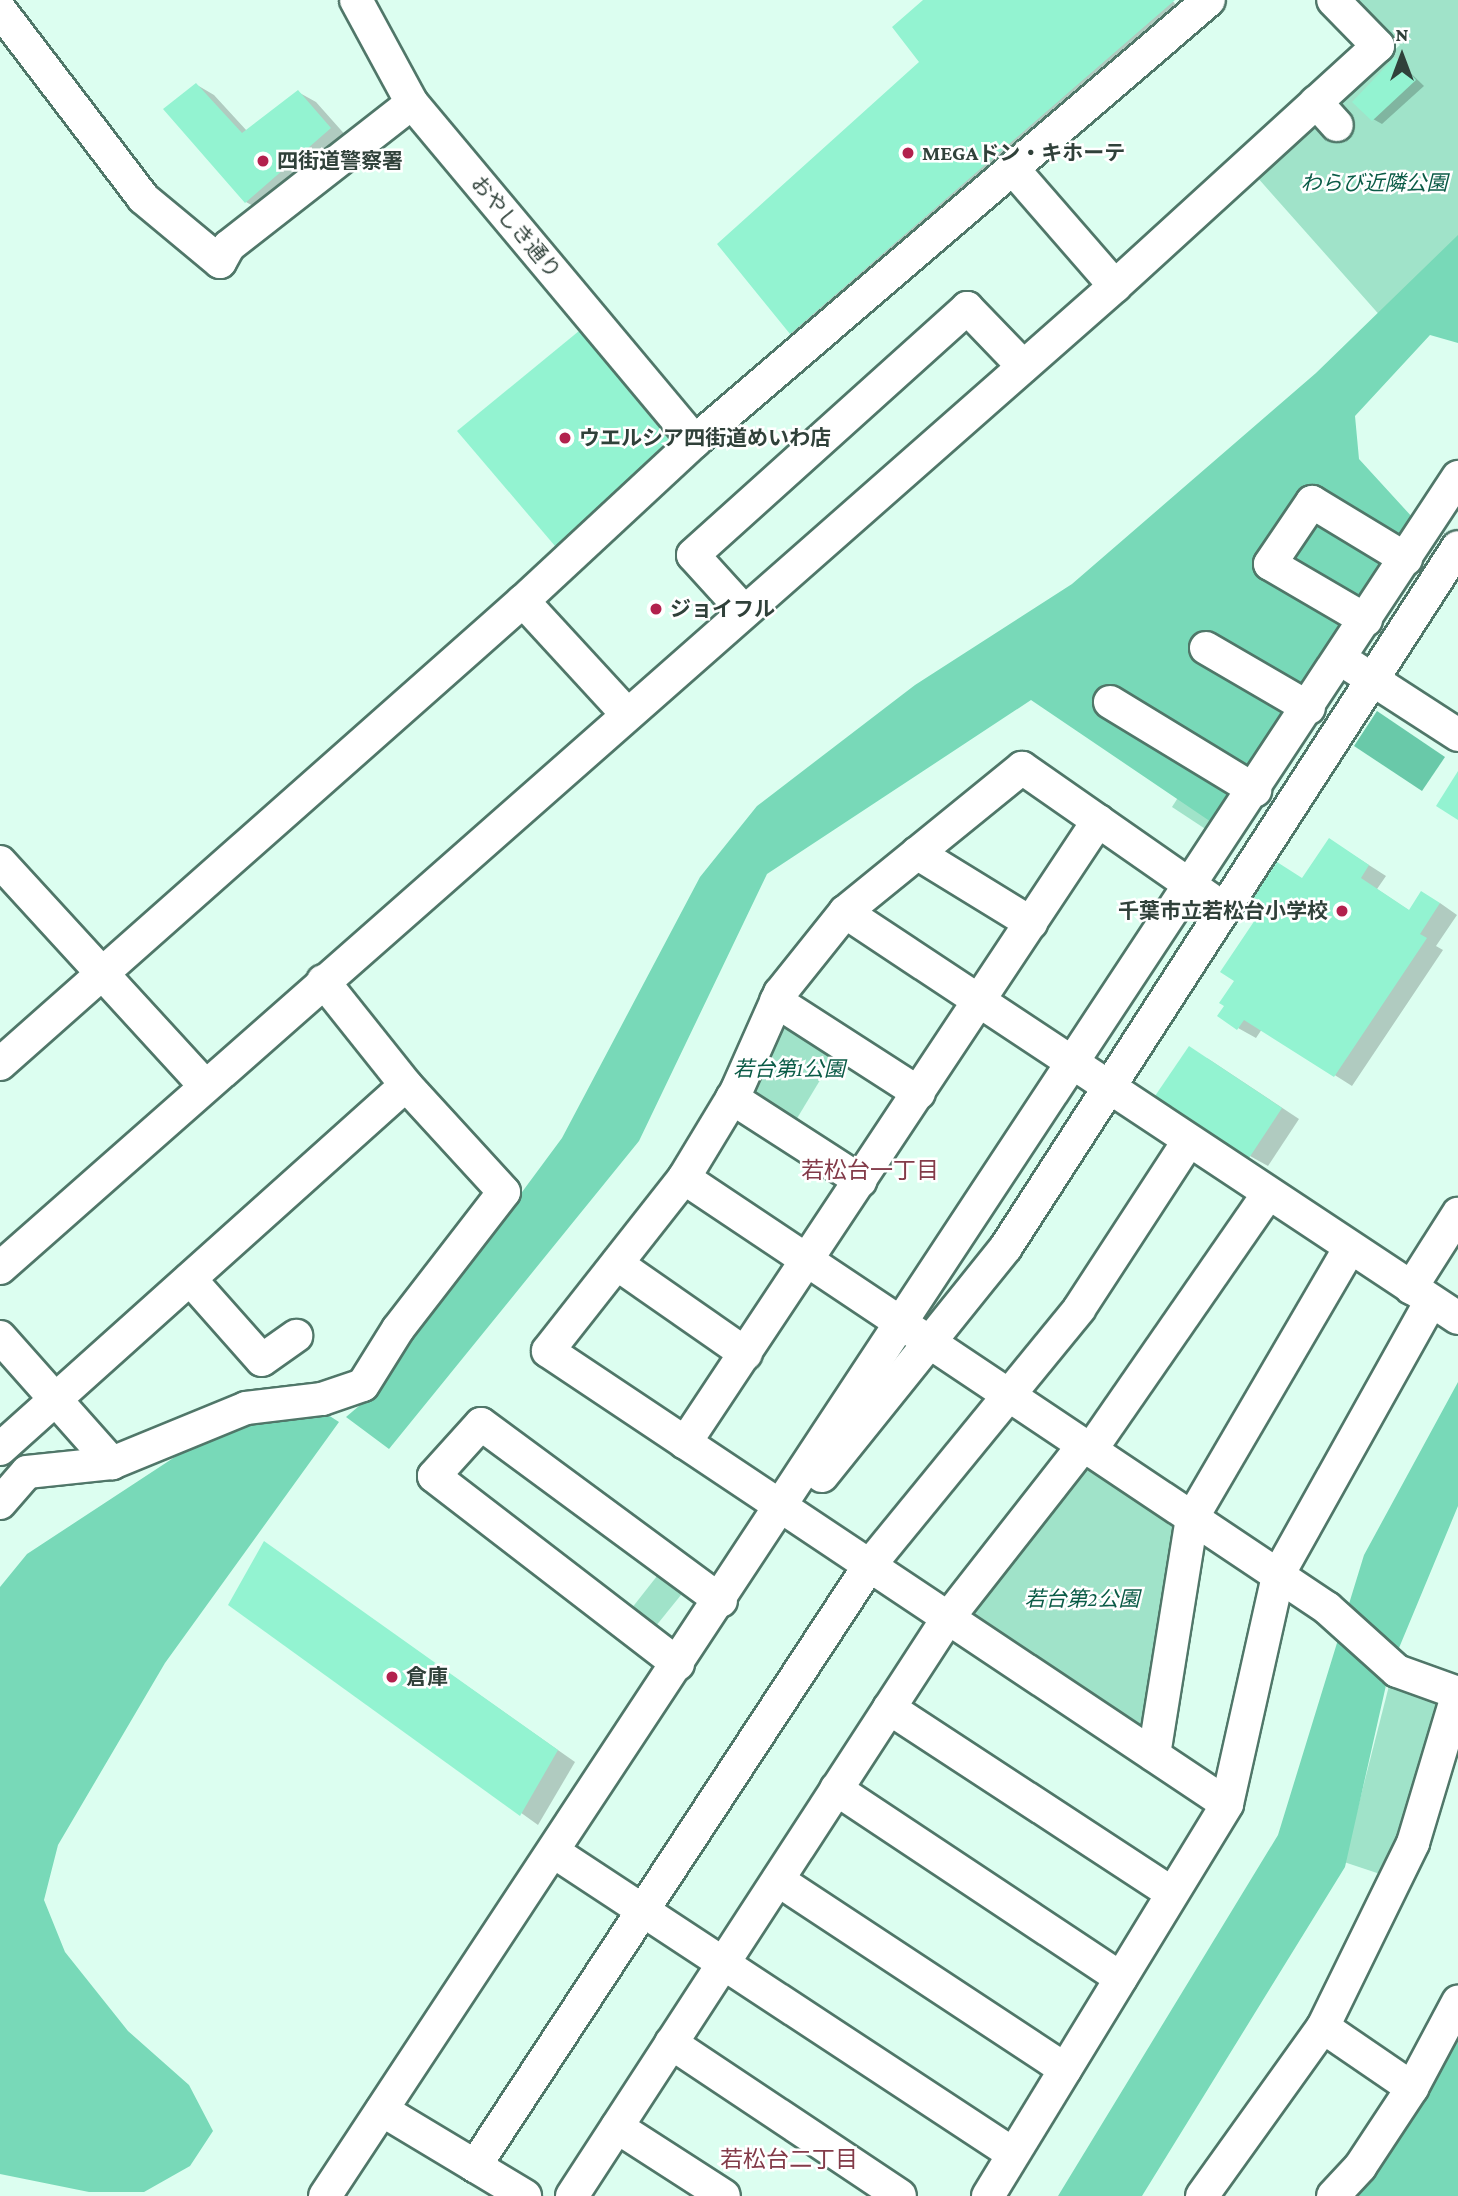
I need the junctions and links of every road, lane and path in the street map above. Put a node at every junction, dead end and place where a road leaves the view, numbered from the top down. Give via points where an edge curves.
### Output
1 (356, 0) edge
2 (1209, 0) edge
3 (1333, 0) edge
4 (0, 10) edge
5 (1316, 102) junction
6 (412, 103) junction
7 (1337, 125) dead end
8 (1014, 170) junction
9 (1115, 286) junction
10 (1023, 366) junction
11 (695, 441) junction
12 (1457, 479) edge
13 (1458, 547) edge
14 (1406, 559) junction
15 (523, 601) junction
16 (743, 610) junction
17 (1366, 621) junction
18 (1206, 648) dead end
19 (1342, 659) junction
20 (1371, 680) junction
21 (1110, 702) dead end
22 (1309, 708) junction
23 (626, 713) junction
24 (1455, 726) edge
25 (1255, 790) junction
26 (1098, 821) junction
27 (918, 853) junction
28 (0, 862) edge
29 (1191, 885) junction
30 (1223, 908) junction
31 (845, 912) junction
32 (1031, 923) junction
33 (103, 976) junction
34 (323, 981) junction
35 (776, 1001) junction
36 (979, 1003) junction
37 (0, 1064) edge
38 (1072, 1066) junction
39 (406, 1085) junction
40 (205, 1086) junction
41 (1106, 1088) junction
42 (919, 1093) junction
43 (733, 1098) junction
44 (1188, 1142) junction
45 (684, 1178) junction
46 (861, 1181) junction
47 (1268, 1194) junction
48 (1458, 1214) edge
49 (1350, 1248) junction
50 (808, 1262) junction
51 (617, 1264) junction
52 (0, 1268) edge
53 (190, 1279) junction
54 (1421, 1294) junction
55 (1458, 1318) edge
56 (901, 1324) junction
57 (296, 1336) dead end
58 (0, 1337) edge
59 (929, 1344) junction
60 (746, 1354) junction
61 (1006, 1395) junction
62 (58, 1397) junction
63 (685, 1443) junction
64 (0, 1449) edge
65 (1087, 1449) junction
66 (112, 1463) junction
67 (0, 1503) edge
68 (782, 1508) junction
69 (1192, 1518) junction
70 (869, 1566) junction
71 (1278, 1575) junction
72 (721, 1601) junction
73 (948, 1618) junction
74 (678, 1664) junction
75 (1458, 1693) edge
76 (889, 1708) junction
77 (1154, 1755) junction
78 (836, 1789) junction
79 (1227, 1804) junction
80 (554, 1852) junction
81 (778, 1880) junction
82 (1172, 1892) junction
83 (641, 1913) junction
84 (722, 1966) junction
85 (1121, 1978) junction
86 (1458, 2001) edge
87 (1323, 2027) junction
88 (671, 2043) junction
89 (1065, 2069) junction
90 (1412, 2088) junction
91 (382, 2110) junction
92 (617, 2127) junction
93 (1013, 2154) junction
94 (475, 2166) junction
95 (325, 2196) edge
96 (525, 2196) edge
97 (572, 2196) edge
98 (724, 2196) edge
99 (900, 2196) edge
100 (988, 2196) edge
101 (1202, 2196) edge
102 (1333, 2196) edge

1 - 6 street, おやしき通り
2 - 8 street
3 - 5 street via 1378,46
4 - 6 street via 143,198 220,262 229,246
5 - 7 street
5 - 9 street
6 - 11 street, おやしき通り
8 - 9 street
8 - 11 street
9 - 10 street
10 - 16 street
10 - 16 street via 967,308 693,555
11 - 15 street
12 - 14 street
13 - 20 street
14 - 17 street
14 - 17 street via 1312,502 1270,564
15 - 23 street
15 - 33 street
16 - 23 street
17 - 19 street
18 - 22 street
19 - 20 street
19 - 22 street
20 - 24 street
20 - 30 street
21 - 25 street
22 - 25 street
23 - 34 street
25 - 29 street
26 - 27 street via 1022,768
26 - 29 street
26 - 32 street
27 - 31 street
27 - 32 street
28 - 33 street
29 - 30 street
29 - 38 street
30 - 41 street
31 - 35 street
31 - 36 street
32 - 36 street
33 - 37 street
33 - 40 street
34 - 39 street
34 - 40 street
35 - 42 street
35 - 43 street
36 - 38 street
36 - 42 street
38 - 41 street
38 - 56 street
39 - 53 street
39 - 66 street via 504,1192 398,1328 363,1385 322,1399 246,1408
40 - 52 street
41 - 44 street
41 - 59 street via 1006,1247
42 - 46 street
43 - 45 street
43 - 46 street
44 - 47 street
44 - 61 street via 1079,1309
45 - 50 street
45 - 51 street
46 - 50 street
47 - 49 street
47 - 65 street
48 - 54 street
49 - 54 street
49 - 69 street
50 - 56 street
50 - 60 street
51 - 60 street
51 - 63 street via 548,1351
53 - 57 street via 262,1360
53 - 62 street
54 - 55 street
54 - 71 street
56 - 59 street
56 - 68 street
58 - 62 street
59 - 61 street
59 - 68 street via 828,1472
60 - 63 street
61 - 65 street
61 - 70 street
62 - 64 street
62 - 66 street
63 - 68 street
65 - 69 street
65 - 73 street
66 - 67 street via 27,1472
68 - 70 street
68 - 72 street
69 - 71 street
69 - 77 street
70 - 73 street
70 - 83 street
71 - 75 street via 1327,1608 1397,1671
71 - 79 street
72 - 74 street
72 - 74 street via 481,1424 435,1476
73 - 76 street
73 - 77 street
74 - 80 street
75 - 87 street via 1413,1843
76 - 78 street
76 - 82 street
77 - 79 street
78 - 81 street
78 - 85 street
79 - 82 street
80 - 83 street
80 - 91 street
81 - 84 street
81 - 89 street
82 - 85 street
83 - 84 street
83 - 94 street
84 - 88 street
84 - 93 street
85 - 89 street
86 - 90 street
87 - 90 street
87 - 101 street
88 - 92 street
88 - 99 street
89 - 93 street
90 - 102 street via 1360,2167
91 - 94 street
91 - 95 street
92 - 97 street
92 - 98 street
93 - 100 street
94 - 96 street

